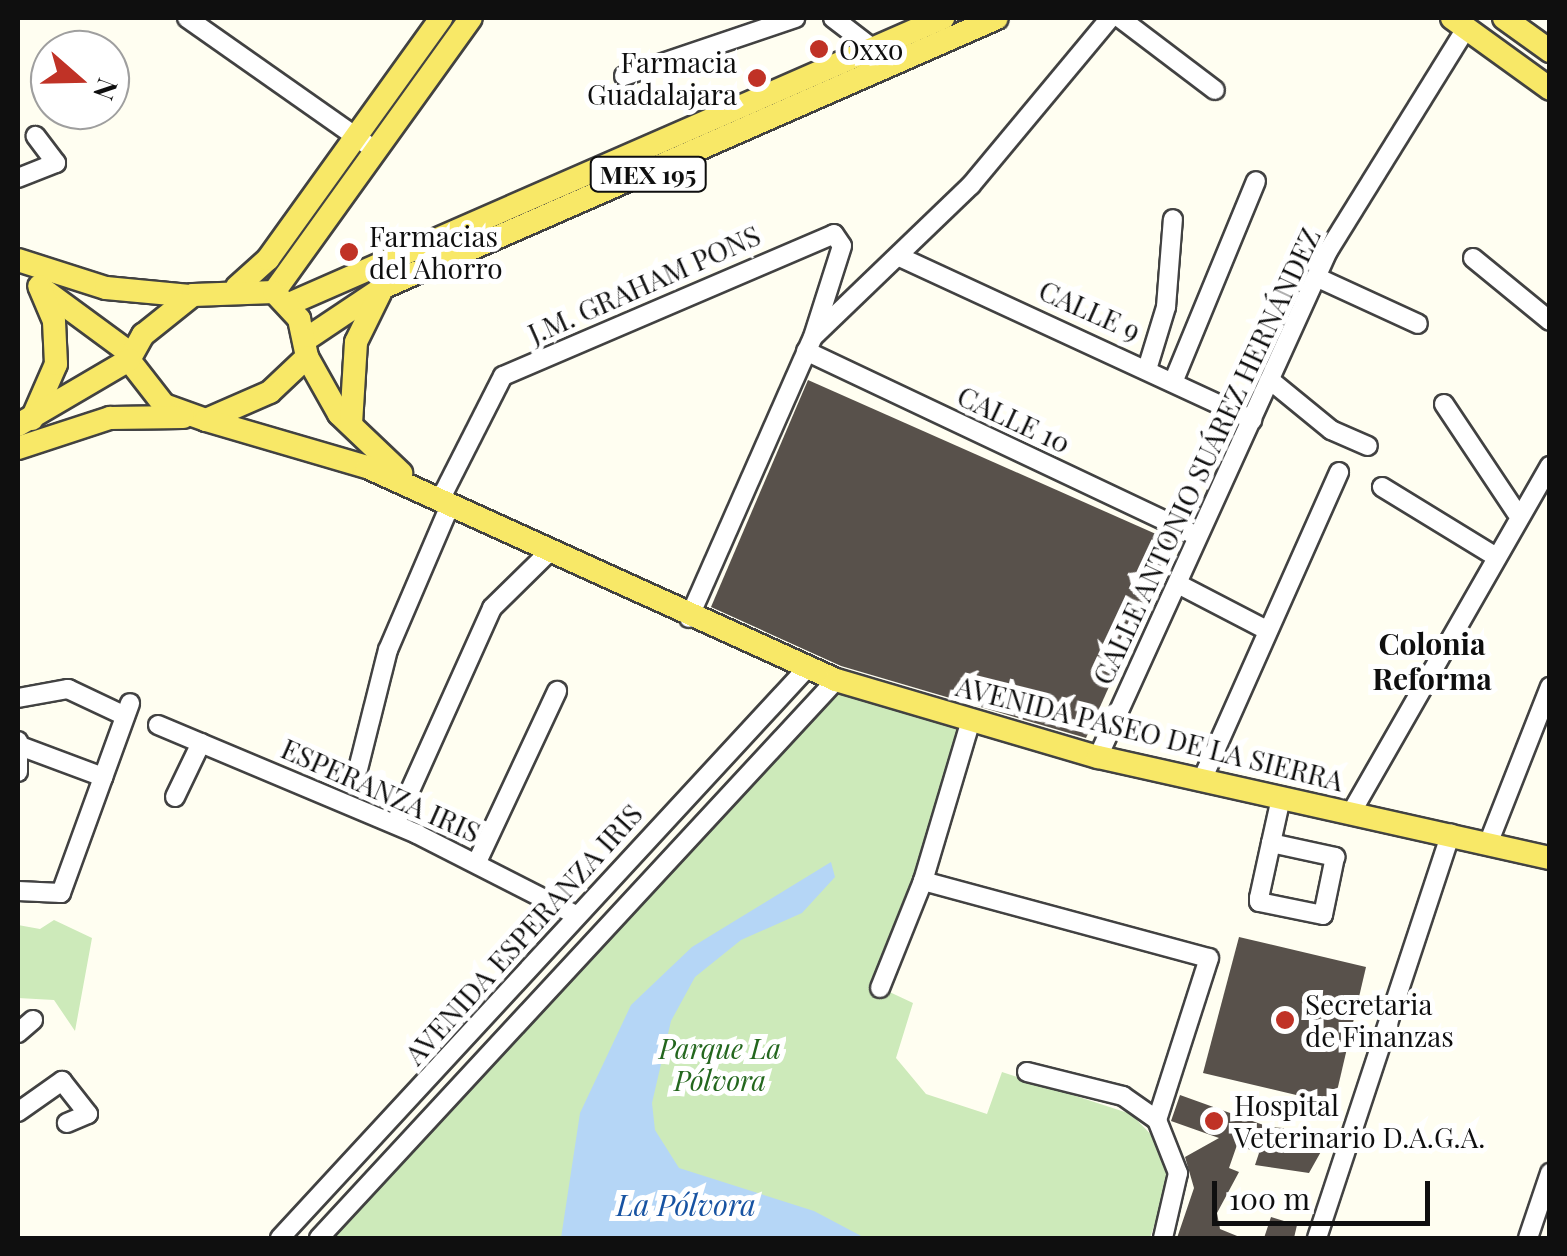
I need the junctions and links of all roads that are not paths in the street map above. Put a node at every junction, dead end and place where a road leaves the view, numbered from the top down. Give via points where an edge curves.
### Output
1 (187, 18) edge
2 (441, 18) edge
3 (471, 18) edge
4 (794, 18) edge
5 (833, 18) edge
6 (943, 18) edge
7 (997, 18) edge
8 (1110, 18) edge
9 (1120, 18) edge
10 (1504, 18) edge
11 (1459, 23) edge
12 (1550, 51) edge
13 (884, 57) junction
14 (624, 76) dead end
15 (1550, 89) edge
16 (1215, 90) dead end
17 (36, 136) dead end
18 (354, 136) junction
19 (374, 150) junction
20 (18, 178) edge
21 (1256, 181) dead end
22 (1173, 219) dead end
23 (902, 258) junction
24 (1473, 258) dead end
25 (18, 260) edge
26 (18, 270) edge
27 (1316, 277) junction
28 (390, 284) junction
29 (39, 286) junction
30 (237, 288) junction
31 (193, 296) junction
32 (282, 298) junction
33 (1550, 321) edge
34 (1418, 324) dead end
35 (810, 344) junction
36 (306, 349) junction
37 (130, 356) junction
38 (1148, 366) junction
39 (1174, 380) junction
40 (1270, 380) junction
41 (1444, 404) dead end
42 (194, 418) junction
43 (1252, 420) junction
44 (25, 422) edge
45 (355, 432) junction
46 (1368, 446) dead end
47 (18, 448) edge
48 (1550, 466) edge
49 (1339, 472) dead end
50 (1382, 487) dead end
51 (418, 489) junction
52 (445, 503) junction
53 (1516, 512) junction
54 (1198, 536) junction
55 (548, 553) junction
56 (1493, 555) junction
57 (1178, 584) junction
58 (689, 618) junction
59 (1263, 628) junction
60 (807, 668) junction
61 (836, 680) junction
62 (1550, 687) edge
63 (557, 691) dead end
64 (18, 698) edge
65 (970, 723) junction
66 (158, 726) dead end
67 (19, 743) edge
68 (201, 743) junction
69 (1098, 757) junction
70 (358, 770) dead end
71 (18, 772) edge
72 (103, 777) junction
73 (1202, 780) junction
74 (175, 797) dead end
75 (1281, 798) junction
76 (1350, 813) junction
77 (395, 824) junction
78 (1450, 834) junction
79 (1271, 843) junction
80 (1488, 844) junction
81 (1550, 858) edge
82 (477, 862) junction
83 (923, 881) junction
84 (18, 891) edge
85 (576, 915) junction
86 (880, 988) dead end
87 (33, 1020) dead end
88 (18, 1033) edge
89 (1027, 1072) dead end
90 (409, 1099) junction
91 (18, 1112) edge
92 (431, 1118) junction
93 (1158, 1120) junction
94 (67, 1122) dead end
95 (1550, 1173) edge
96 (280, 1238) edge
97 (319, 1238) edge
98 (1163, 1238) edge
99 (1317, 1238) edge
100 (1528, 1238) edge

1 - 18 street
2 - 18 main road
3 - 19 main road
4 - 14 street
5 - 13 street
6 - 13 main road, MEX 195
7 - 13 main road, MEX 195
8 - 23 street via 1049,100
9 - 16 street
10 - 12 main road
11 - 15 main road
11 - 27 street, CALLE ANTONIO SUÁREZ HERNÁNDEZ
13 - 28 main road, MEX 195
13 - 32 main road, MEX 195
17 - 20 street via 56,163
18 - 19 street
18 - 30 main road via 268,259
19 - 32 main road
21 - 39 street
22 - 38 street via 1166,307
23 - 35 street
23 - 38 street, CALLE 9
24 - 33 street
25 - 31 main road via 106,288
26 - 29 main road
27 - 34 street
27 - 40 street, CALLE ANTONIO SUÁREZ HERNÁNDEZ
28 - 36 main road, MEX 195
28 - 45 main road via 356,342 346,409
29 - 37 main road
29 - 44 main road via 54,320 56,364
30 - 31 main road
30 - 32 main road
31 - 37 main road
32 - 36 main road
35 - 52 street, J.M. GRAHAM PONS via 842,246 834,234 503,376
35 - 54 street, CALLE 10
35 - 58 street
36 - 42 main road via 270,392
36 - 45 main road, AVENIDA PASEO DE LA SIERRA
37 - 42 main road
37 - 44 main road
38 - 39 street, CALLE 9
39 - 43 street, CALLE 9
40 - 43 street, CALLE ANTONIO SUÁREZ HERNÁNDEZ
40 - 46 street via 1331,430
41 - 53 street
42 - 47 main road via 110,418
42 - 51 main road, AVENIDA PASEO DE LA SIERRA
43 - 54 street, CALLE ANTONIO SUÁREZ HERNÁNDEZ
45 - 51 main road, AVENIDA PASEO DE LA SIERRA
48 - 53 street
49 - 59 street
50 - 56 street
51 - 52 main road, AVENIDA PASEO DE LA SIERRA
52 - 55 main road, AVENIDA PASEO DE LA SIERRA
52 - 70 street via 388,650
53 - 56 street
54 - 57 street, CALLE ANTONIO SUÁREZ HERNÁNDEZ
55 - 58 main road, AVENIDA PASEO DE LA SIERRA
55 - 77 street via 492,608
56 - 76 street
57 - 59 street
57 - 69 street, CALLE ANTONIO SUÁREZ HERNÁNDEZ
58 - 60 main road, AVENIDA PASEO DE LA SIERRA
59 - 73 street
60 - 61 main road, AVENIDA PASEO DE LA SIERRA
60 - 85 street, AVENIDA ESPERANZA IRIS
61 - 65 main road, AVENIDA PASEO DE LA SIERRA
61 - 92 street, AVENIDA ESPERANZA IRIS
62 - 80 street
63 - 82 street
64 - 72 street via 68,688 127,710
65 - 69 main road, AVENIDA PASEO DE LA SIERRA
65 - 83 street
66 - 68 street, ESPERANZA IRIS
67 - 71 street
67 - 72 street
68 - 74 street
68 - 77 street, ESPERANZA IRIS
69 - 73 main road, AVENIDA PASEO DE LA SIERRA
72 - 84 street via 60,894
73 - 75 main road, AVENIDA PASEO DE LA SIERRA
75 - 76 main road, AVENIDA PASEO DE LA SIERRA
75 - 79 street
76 - 78 main road, AVENIDA PASEO DE LA SIERRA
77 - 82 street, ESPERANZA IRIS
78 - 80 main road, AVENIDA PASEO DE LA SIERRA
78 - 99 street
79 - 79 street via 1334,857 1323,915 1259,902
80 - 81 main road, AVENIDA PASEO DE LA SIERRA
82 - 85 street, ESPERANZA IRIS
83 - 86 street
83 - 93 street via 1201,954 1210,970
85 - 90 street, AVENIDA ESPERANZA IRIS
87 - 88 street
89 - 93 street via 1123,1096
90 - 92 street
90 - 96 street, AVENIDA ESPERANZA IRIS
91 - 94 street via 62,1081 88,1114
92 - 97 street, AVENIDA ESPERANZA IRIS
93 - 98 street via 1178,1173
95 - 100 street

